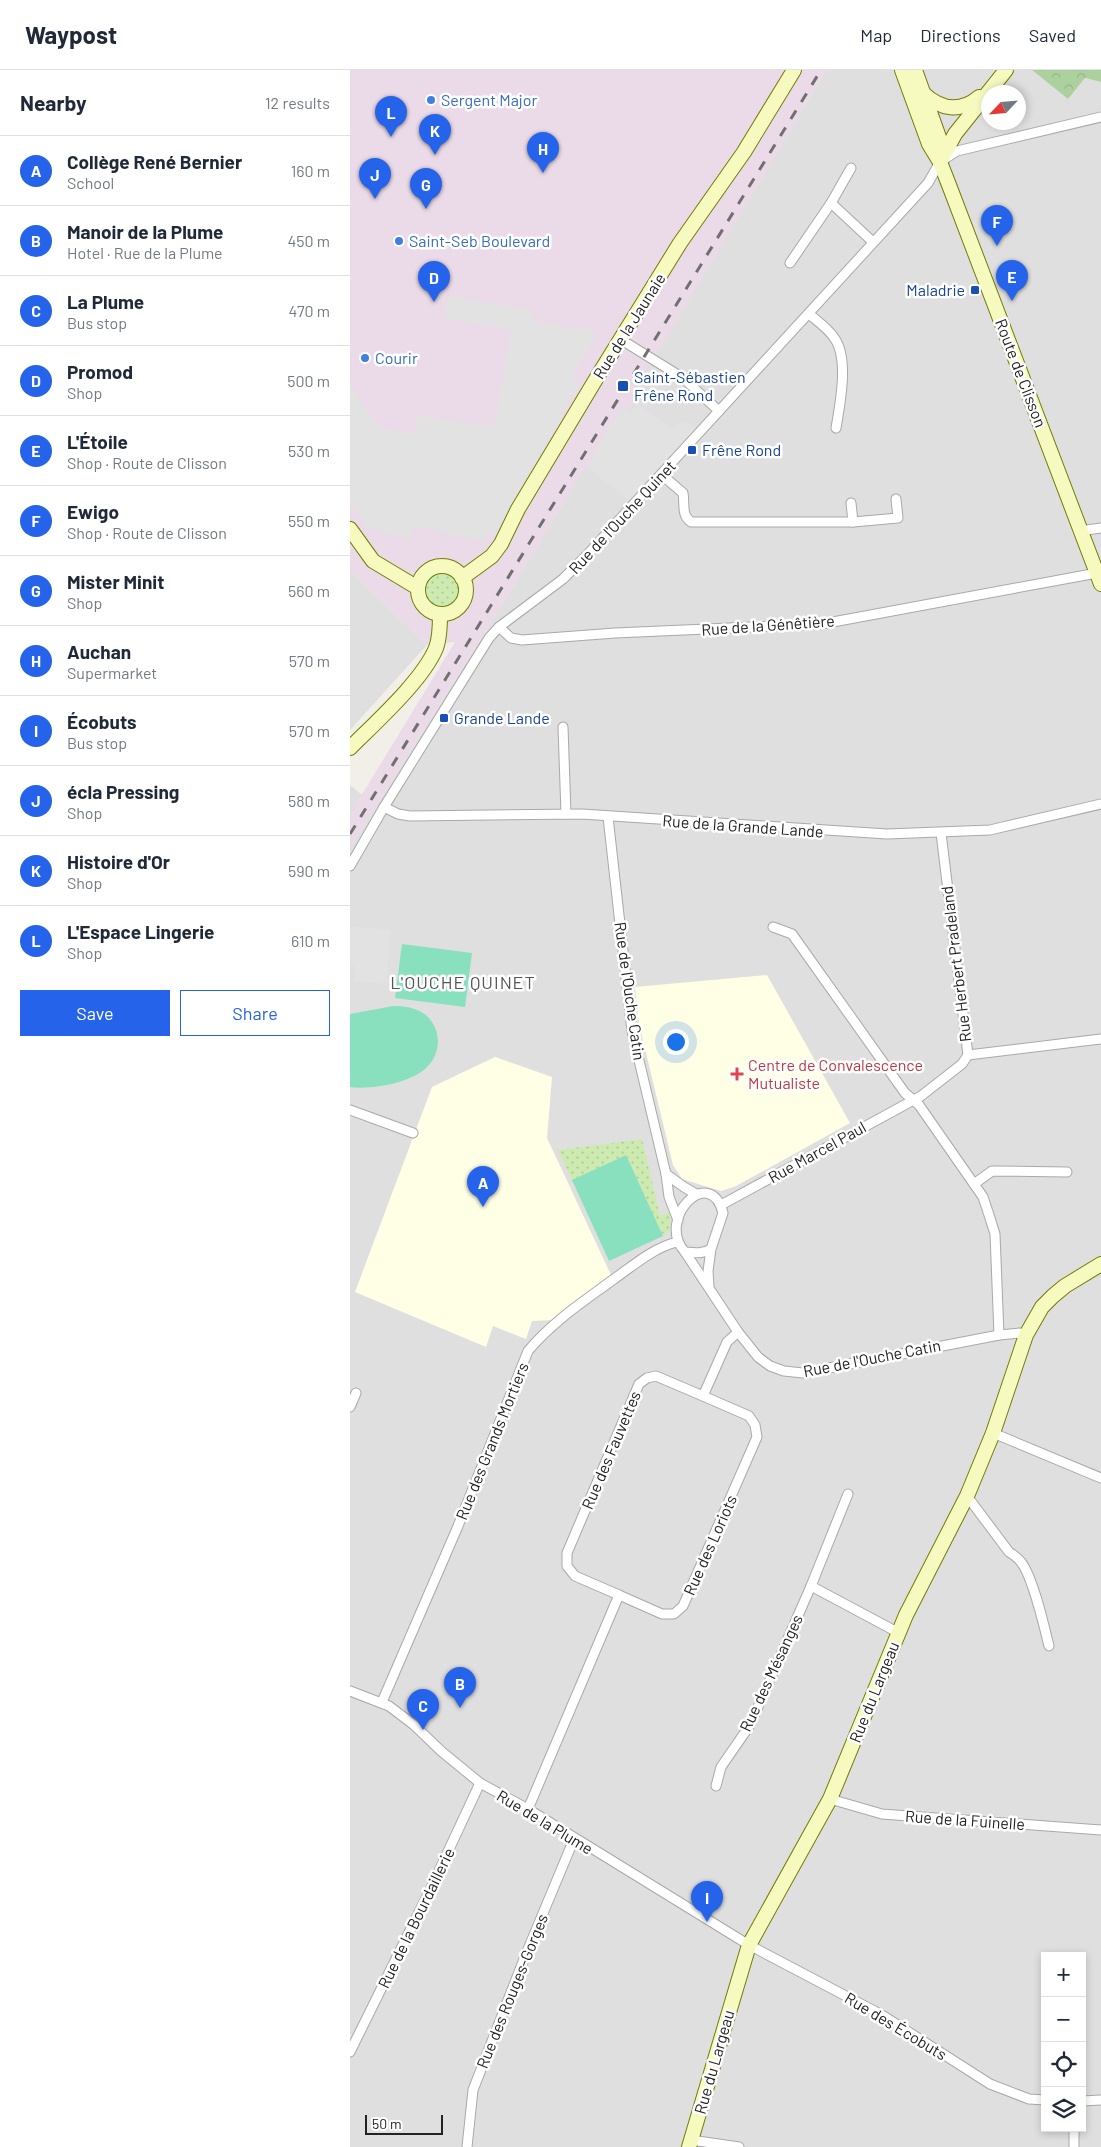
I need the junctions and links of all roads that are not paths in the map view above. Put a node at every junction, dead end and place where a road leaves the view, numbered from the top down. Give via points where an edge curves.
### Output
1 (794, 70) edge
2 (902, 70) edge
3 (915, 70) edge
4 (1006, 70) edge
5 (995, 85) edge
6 (922, 93) junction
7 (981, 96) edge
8 (981, 102) edge
9 (1101, 118) edge
10 (940, 162) junction
11 (851, 168) dead end
12 (831, 203) junction
13 (874, 242) junction
14 (790, 263) dead end
15 (809, 314) junction
16 (620, 339) junction
17 (720, 411) junction
18 (836, 428) dead end
19 (662, 475) junction
20 (896, 499) dead end
21 (852, 503) dead end
22 (853, 522) junction
23 (1101, 528) edge
24 (350, 529) edge
25 (1080, 531) junction
26 (462, 578) junction
27 (1099, 578) edge
28 (418, 588) junction
29 (440, 614) junction
30 (500, 627) junction
31 (563, 727) dead end
32 (350, 748) edge
33 (1101, 804) edge
34 (384, 807) junction
35 (566, 814) junction
36 (608, 817) junction
37 (941, 833) junction
38 (350, 866) edge
39 (773, 927) dead end
40 (1101, 1039) edge
41 (968, 1055) junction
42 (913, 1100) junction
43 (350, 1110) edge
44 (413, 1133) dead end
45 (1066, 1172) dead end
46 (666, 1174) junction
47 (974, 1184) junction
48 (696, 1194) junction
49 (721, 1205) junction
50 (678, 1220) junction
51 (677, 1242) junction
52 (711, 1248) junction
53 (685, 1252) junction
54 (1101, 1264) edge
55 (709, 1288) junction
56 (738, 1332) junction
57 (999, 1334) junction
58 (1026, 1335) junction
59 (356, 1392) dead end
60 (703, 1396) junction
61 (350, 1407) edge
62 (993, 1434) junction
63 (1101, 1478) edge
64 (848, 1494) dead end
65 (966, 1496) junction
66 (811, 1586) junction
67 (619, 1596) junction
68 (899, 1632) junction
69 (1049, 1646) dead end
70 (350, 1691) edge
71 (382, 1702) junction
72 (480, 1784) junction
73 (716, 1786) dead end
74 (830, 1799) junction
75 (528, 1809) junction
76 (1101, 1830) edge
77 (574, 1839) junction
78 (749, 1945) junction
79 (350, 2052) edge
80 (1041, 2100) edge
81 (1101, 2100) edge
82 (1086, 2101) edge
83 (1074, 2132) edge
84 (690, 2143) edge
85 (467, 2147) edge
86 (739, 2147) edge
87 (1074, 2147) edge

1 - 16 main road, Rue de la Jaunaie via 744,152 680,243
2 - 10 main road, Route de Clisson via 928,144
3 - 6 main road, Route de Clisson
4 - 5 main road
6 - 7 main road via 938,104 954,108 972,103
6 - 10 main road, Route de Clisson via 940,140
8 - 10 main road via 950,141
9 - 10 street via 957,151
10 - 13 street, Rue de l'Ouche Quinet via 928,183
10 - 25 main road, Route de Clisson
11 - 12 street
12 - 13 street
12 - 14 street
13 - 15 street, Rue de l'Ouche Quinet
15 - 17 street, Rue de l'Ouche Quinet
15 - 18 street via 835,339 842,358
16 - 17 street via 683,378
16 - 26 main road, Rue de la Jaunaie via 518,509 501,544 492,556
17 - 19 street, Rue de l'Ouche Quinet
19 - 22 street via 683,493 684,512 691,522
19 - 30 street, Rue de l'Ouche Quinet via 563,579
20 - 22 street via 898,518
21 - 22 street
23 - 25 street
24 - 28 main road via 373,561
25 - 27 main road, Route de Clisson
26 - 28 main road via 451,568 437,567 424,574
26 - 29 main road via 466,589 464,600 452,612
27 - 30 street, Rue de la Génêtière via 822,624 522,640 511,638
28 - 29 main road via 426,608
29 - 32 main road via 438,643 428,662 389,709
30 - 34 street, Rue de l'Ouche Quinet via 478,654
31 - 35 street
33 - 37 street, Rue de la Grande Lande via 990,830
34 - 35 street, Rue de la Grande Lande via 410,816
34 - 38 street, Rue de l'Ouche Quinet
35 - 36 street, Rue de la Grande Lande
36 - 37 street, Rue de la Grande Lande via 887,834
36 - 46 street, Rue de l'Ouche Catin via 632,1031
37 - 41 street, Rue Herbert Pradeland
39 - 42 street via 792,934
40 - 41 street
41 - 42 street, Rue Herbert Pradeland via 962,1064
42 - 47 street
42 - 49 street, Rue Marcel Paul
43 - 44 street
45 - 47 street via 992,1171
46 - 48 street
46 - 50 street, Rue de l'Ouche Catin via 669,1197
47 - 57 street via 983,1197 995,1234
48 - 49 street via 709,1194
48 - 50 street via 685,1204
49 - 52 street via 723,1213
50 - 51 street
51 - 53 street
51 - 71 street, Rue des Grands Mortiers via 655,1250 588,1298 542,1334 528,1351 458,1526
52 - 53 street via 698,1254
52 - 55 street
53 - 55 street, Rue de l'Ouche Catin
54 - 58 main road, Rue du Largeau via 1053,1296 1042,1307
55 - 56 street, Rue de l'Ouche Catin
56 - 57 street, Rue de l'Ouche Catin via 750,1349 770,1366 799,1373
56 - 60 street via 727,1342
57 - 58 street, Rue de l'Ouche Catin
58 - 62 main road, Rue du Largeau
59 - 61 street
60 - 67 street, Rue des Fauvettes via 656,1376 640,1384 567,1553 567,1566 575,1576
60 - 67 street, Rue des Loriots via 749,1416 757,1437 683,1606 674,1614 662,1614
62 - 63 street
62 - 65 main road, Rue du Largeau
64 - 66 street, Rue des Mésanges
65 - 68 main road, Rue du Largeau
65 - 69 street via 1009,1552 1023,1564
66 - 68 street
66 - 73 street, Rue des Mésanges via 750,1725 721,1767
67 - 75 street
68 - 74 main road, Rue du Largeau
70 - 71 street, Rue de la Plume
71 - 72 street, Rue de la Plume via 414,1725
72 - 75 street, Rue de la Plume
72 - 79 street, Rue de la Bourdaillerie
74 - 76 street, Rue de la Fuinelle via 882,1814
74 - 78 main road, Rue du Largeau
75 - 77 street, Rue de la Plume
77 - 78 street, Rue de la Plume
77 - 85 street, Rue des Rouges-Gorges via 473,2090
78 - 80 street, Rue des Écobuts via 882,2015 990,2084 1028,2099
78 - 84 main road, Rue du Largeau
81 - 82 street
83 - 87 street
84 - 86 street

